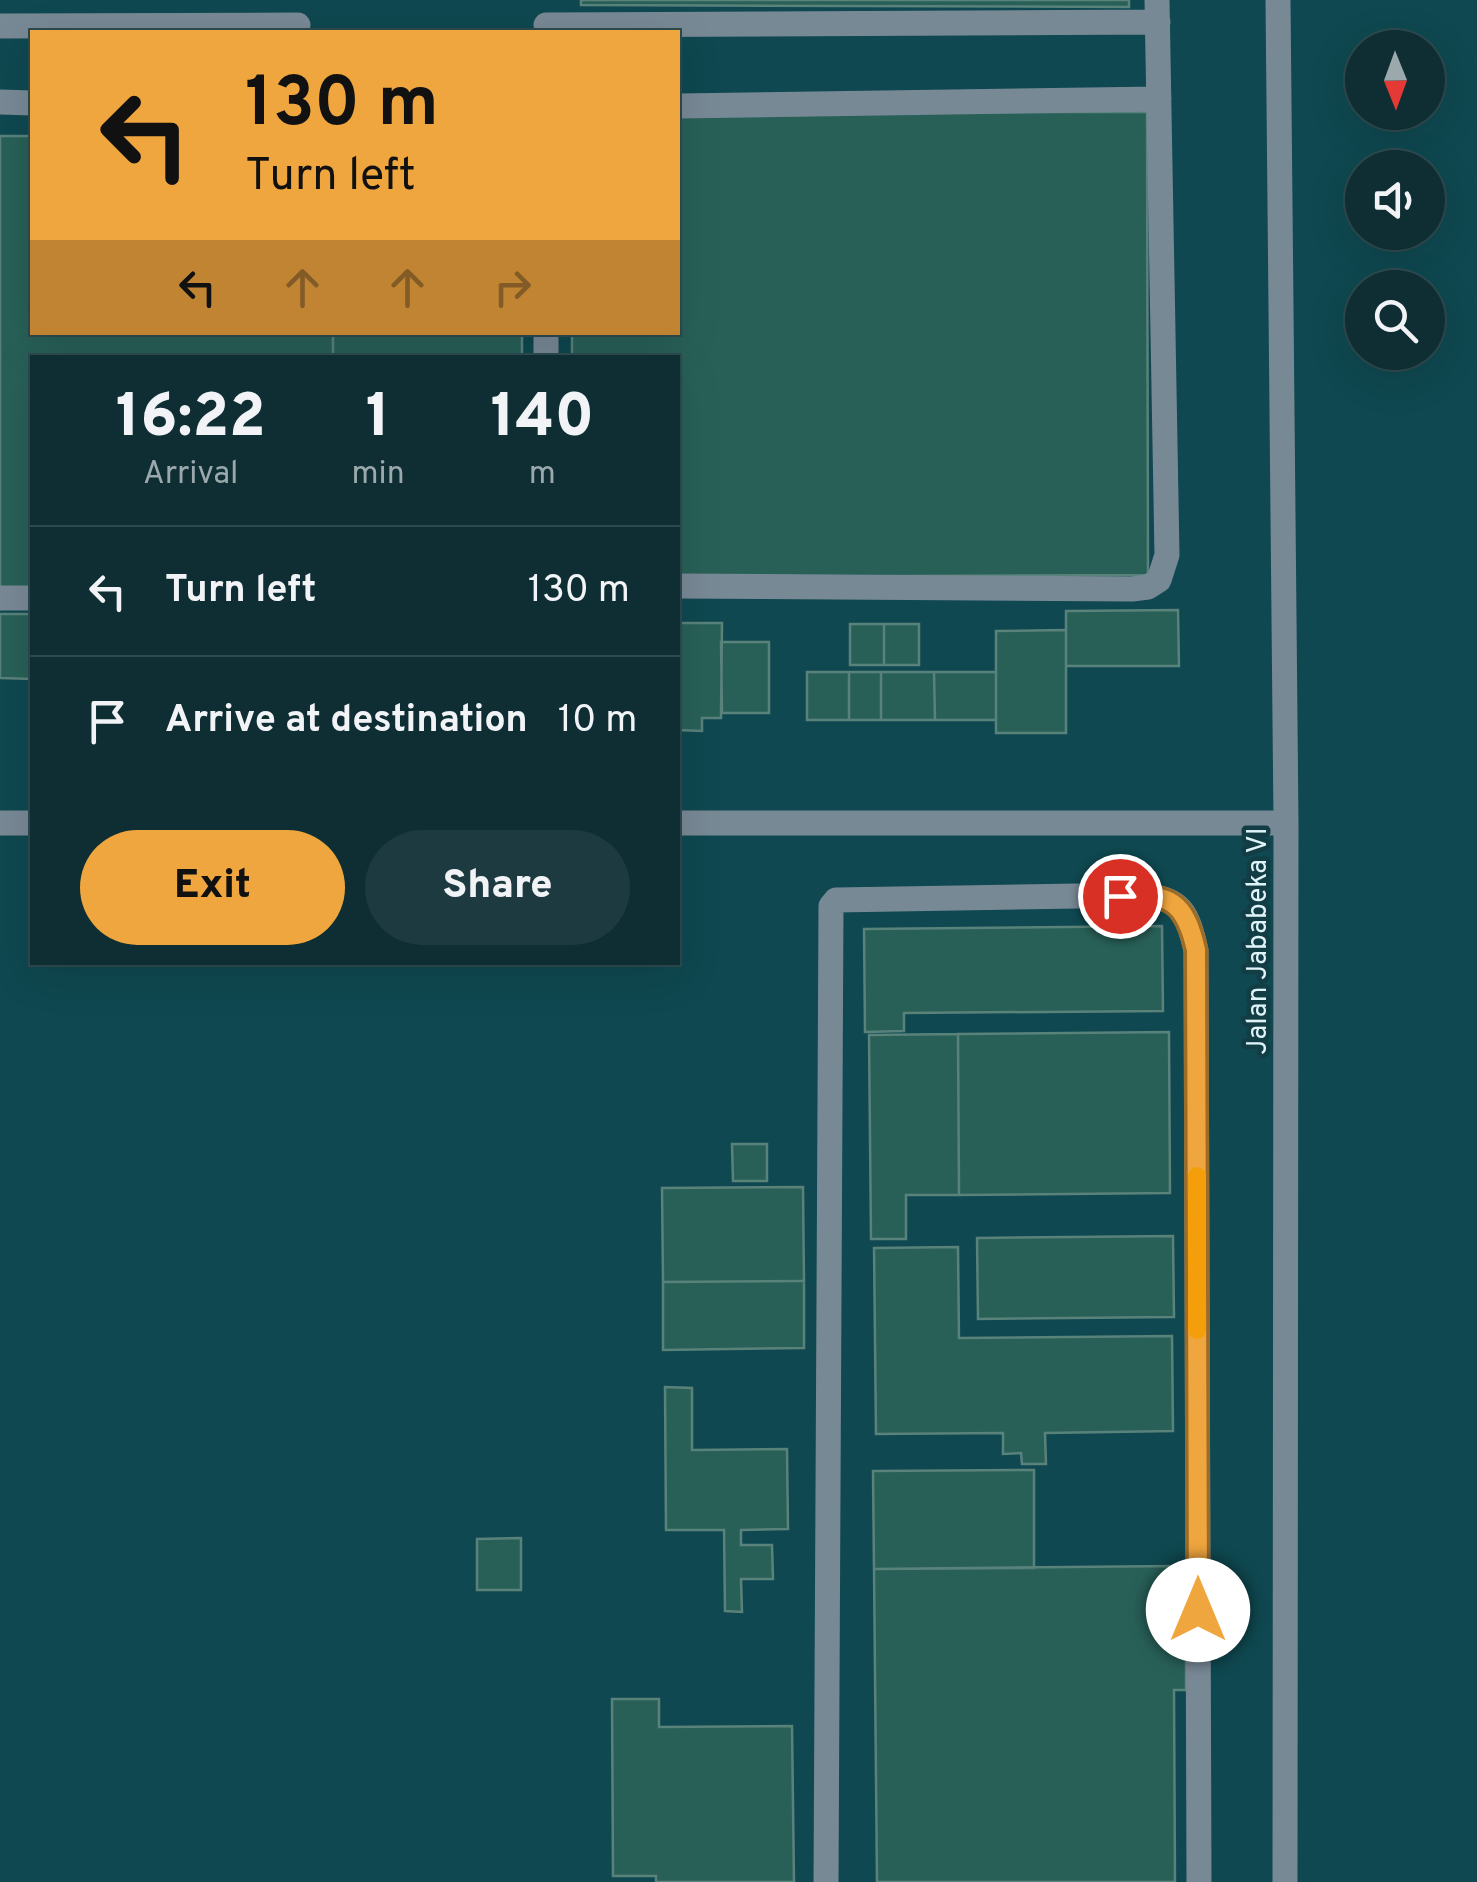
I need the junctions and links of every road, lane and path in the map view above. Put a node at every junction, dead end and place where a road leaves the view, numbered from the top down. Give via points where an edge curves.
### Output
1 (1278, 0) edge
2 (1157, 11) edge
3 (298, 19) edge
4 (546, 19) edge
5 (0, 26) edge
6 (1159, 98) junction
7 (0, 102) edge
8 (30, 103) edge
9 (680, 106) edge
10 (680, 586) edge
11 (0, 598) edge
12 (30, 598) edge
13 (680, 823) edge
14 (1286, 823) junction
15 (0, 824) edge
16 (30, 824) edge
17 (826, 1882) edge
18 (1199, 1882) edge
19 (1285, 1882) edge

1 - 14 street, Jalan Jababeka VI
2 - 4 street
2 - 6 street
3 - 5 street
6 - 9 street
6 - 10 street via 1167,554 1159,580 1132,590
7 - 8 street
11 - 12 street
13 - 14 street
14 - 19 street, Jalan Jababeka VI
15 - 16 street
17 - 18 street via 830,910 836,900 1140,895 1176,904 1196,950

